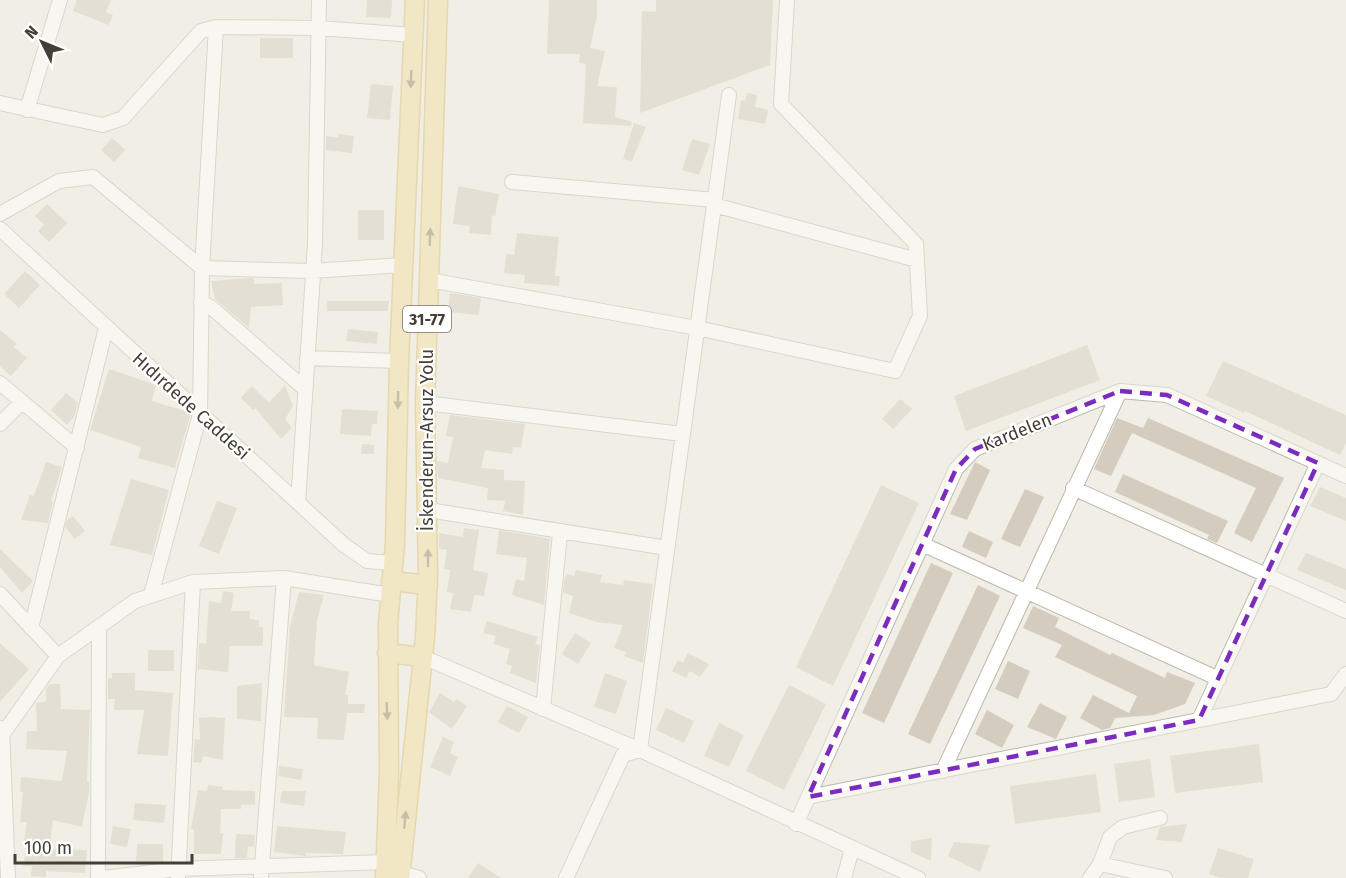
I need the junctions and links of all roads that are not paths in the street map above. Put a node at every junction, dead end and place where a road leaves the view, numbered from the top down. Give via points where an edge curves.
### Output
1 (60, 0) edge
2 (319, 0) edge
3 (415, 0) edge
4 (438, 0) edge
5 (787, 0) edge
6 (216, 27) junction
7 (318, 28) junction
8 (413, 35) junction
9 (729, 95) dead end
10 (0, 103) edge
11 (27, 110) junction
12 (512, 182) dead end
13 (714, 202) junction
14 (0, 214) edge
15 (0, 229) edge
16 (917, 260) junction
17 (403, 265) junction
18 (201, 268) junction
19 (312, 271) junction
20 (429, 280) junction
21 (201, 302) junction
22 (106, 328) junction
23 (697, 328) junction
24 (306, 358) junction
25 (399, 361) junction
26 (0, 383) edge
27 (305, 389) junction
28 (1120, 391) junction
29 (21, 403) junction
30 (425, 404) junction
31 (200, 414) junction
32 (0, 424) edge
33 (682, 434) junction
34 (77, 448) junction
35 (1318, 463) junction
36 (1346, 476) edge
37 (1073, 488) junction
38 (298, 503) junction
39 (428, 510) junction
40 (560, 533) junction
41 (922, 544) junction
42 (668, 548) junction
43 (393, 563) junction
44 (1268, 576) junction
45 (284, 578) junction
46 (194, 582) junction
47 (428, 585) junction
48 (391, 588) junction
49 (1026, 592) junction
50 (0, 594) edge
51 (151, 596) junction
52 (1346, 611) edge
53 (99, 627) junction
54 (31, 628) junction
55 (387, 653) junction
56 (58, 656) junction
57 (423, 657) junction
58 (1346, 674) edge
59 (1219, 679) junction
60 (543, 709) junction
61 (1200, 720) junction
62 (1, 731) edge
63 (640, 750) junction
64 (943, 771) junction
65 (808, 797) junction
66 (1160, 818) dead end
67 (796, 824) junction
68 (852, 849) junction
69 (1100, 864) junction
70 (178, 873) edge
71 (261, 873) edge
72 (393, 873) edge
73 (570, 877) edge
74 (8, 878) edge
75 (98, 878) edge
76 (103, 878) edge
77 (419, 878) edge
78 (844, 878) edge
79 (918, 878) edge
80 (1090, 878) edge
81 (1165, 878) edge

1 - 11 street
2 - 7 street
3 - 8 main road, İskenderun-Arsuz Yolu
20 -> 4 main road, İskenderun-Arsuz Yolu / 31-77
5 - 16 street via 781,104 916,244
6 - 7 street
6 - 11 street via 201,31 123,118 103,125
6 - 18 street
7 - 8 street
7 - 19 street
8 -> 17 main road, İskenderun-Arsuz Yolu
9 - 13 street
10 - 11 street
12 - 13 street
13 - 16 street
13 - 23 street
14 - 18 street via 59,181 93,177
15 - 22 street, Hıdırdede Caddesi
16 - 23 street via 920,316 895,371
17 - 19 street
17 - 25 main road, İskenderun-Arsuz Yolu
18 - 19 street
18 - 21 street
19 - 24 street
20 - 23 street
20 - 30 main road, İskenderun-Arsuz Yolu / 31-77
21 - 27 street
21 - 31 street
22 - 31 street, Hıdırdede Caddesi
22 - 34 street
23 - 33 street
24 - 25 street
24 - 27 street
25 -> 43 main road, İskenderun-Arsuz Yolu
26 - 29 street
27 - 38 street
28 - 35 street, Kardelen via 1167,395
28 - 37 street
28 - 41 street, Kardelen via 975,449 956,469
29 - 32 street
29 - 34 street
30 - 33 street
30 - 39 main road, İskenderun-Arsuz Yolu / 31-77
31 - 38 street, Hıdırdede Caddesi
31 - 51 street
33 - 42 street
34 - 54 street
35 - 36 street, Kardelen
35 - 44 street
37 - 44 street
37 - 49 street
38 - 43 street, Hıdırdede Caddesi via 367,561
39 - 40 street
47 -> 39 main road, İskenderun-Arsuz Yolu / 31-77
40 - 42 street
40 - 60 street
41 - 49 street
41 - 65 street, Kardelen
42 - 63 street
43 - 48 main road, İskenderun-Arsuz Yolu
44 - 52 street
44 - 59 street
45 - 46 street
45 - 48 street
45 - 71 street
46 - 51 street
46 - 70 street
47 - 48 main road
47 - 57 main road, İskenderun-Arsuz Yolu / 31-77
48 - 55 main road, İskenderun-Arsuz Yolu
49 - 59 street
49 - 64 street
50 - 54 street
51 - 53 street via 135,601
53 - 56 street
53 - 75 street
54 - 56 street
55 - 57 main road
55 -> 72 main road, İskenderun-Arsuz Yolu
56 - 62 street
57 - 60 street
72 -> 57 main road, İskenderun-Arsuz Yolu / 31-77
58 - 61 street via 1331,694
59 - 61 street
60 - 63 street
61 - 64 street
62 - 74 street
63 - 67 street
63 - 73 street via 623,755
64 - 65 street
65 - 67 street, Kardelen
66 - 69 street via 1123,827 1110,837
67 - 68 street
68 - 78 street
68 - 79 street
69 - 80 street
69 - 81 street
70 - 71 street
70 - 76 street
71 - 72 street
72 - 77 street

